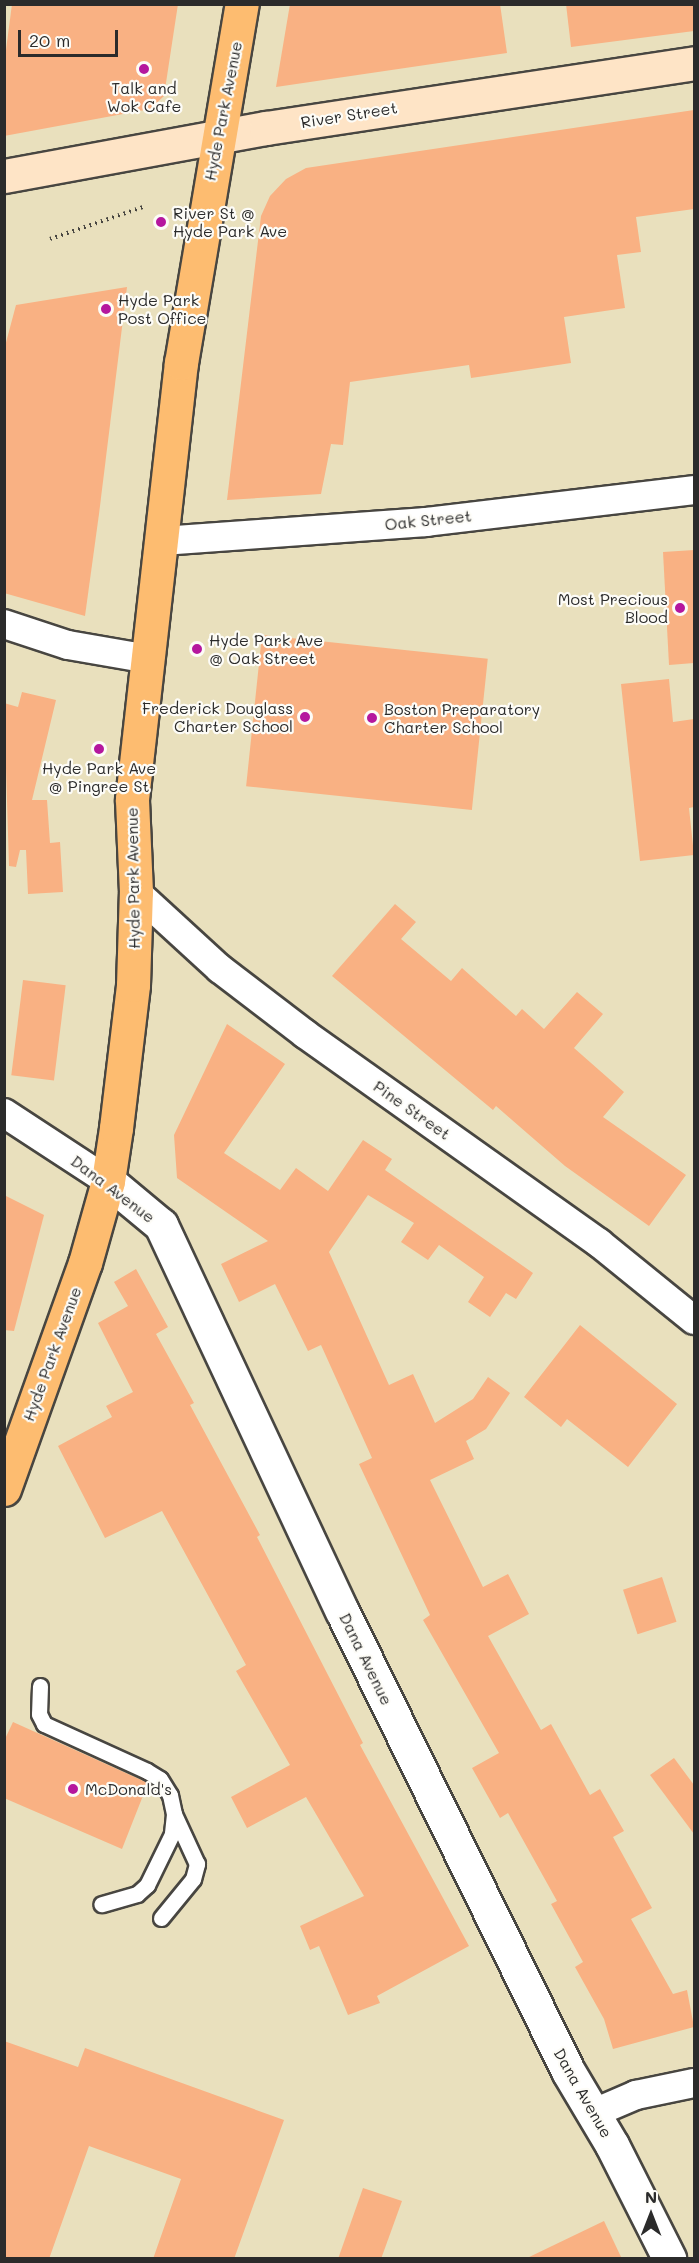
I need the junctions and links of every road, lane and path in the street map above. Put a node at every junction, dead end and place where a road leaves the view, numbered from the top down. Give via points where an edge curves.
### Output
1 (242, 4) edge
2 (694, 63) edge
3 (220, 136) junction
4 (4, 176) edge
5 (142, 207) dead end
6 (50, 239) dead end
7 (694, 490) edge
8 (162, 542) junction
9 (4, 624) edge
10 (149, 659) junction
11 (136, 892) junction
12 (4, 1113) edge
13 (108, 1181) junction
14 (694, 1320) edge
15 (4, 1489) edge
16 (40, 1686) dead end
17 (174, 1814) junction
18 (102, 1904) dead end
19 (161, 1918) dead end
20 (694, 2083) edge
21 (594, 2112) junction
22 (668, 2255) edge

1 - 3 main road, Hyde Park Avenue
2 - 3 main road, River Street
3 - 4 main road, River Street
3 - 8 main road, Hyde Park Avenue via 182,363
5 - 6 path
7 - 8 street, Oak Street via 426,522
8 - 10 main road, Hyde Park Avenue
9 - 10 street via 68,645
10 - 11 main road, Hyde Park Avenue via 132,799
11 - 13 main road, Hyde Park Avenue via 133,985
11 - 14 street, Pine Street via 220,969 305,1035 599,1242
12 - 13 street, Dana Avenue
13 - 15 main road, Hyde Park Avenue via 85,1263
13 - 21 street, Dana Avenue via 161,1225 347,1621 563,2061
16 - 17 lane via 39,1714 44,1724 160,1779 170,1795
17 - 18 lane via 168,1843 147,1885 137,1894
17 - 19 lane via 197,1864 194,1879
20 - 21 street via 636,2095
21 - 22 street, Dana Avenue

